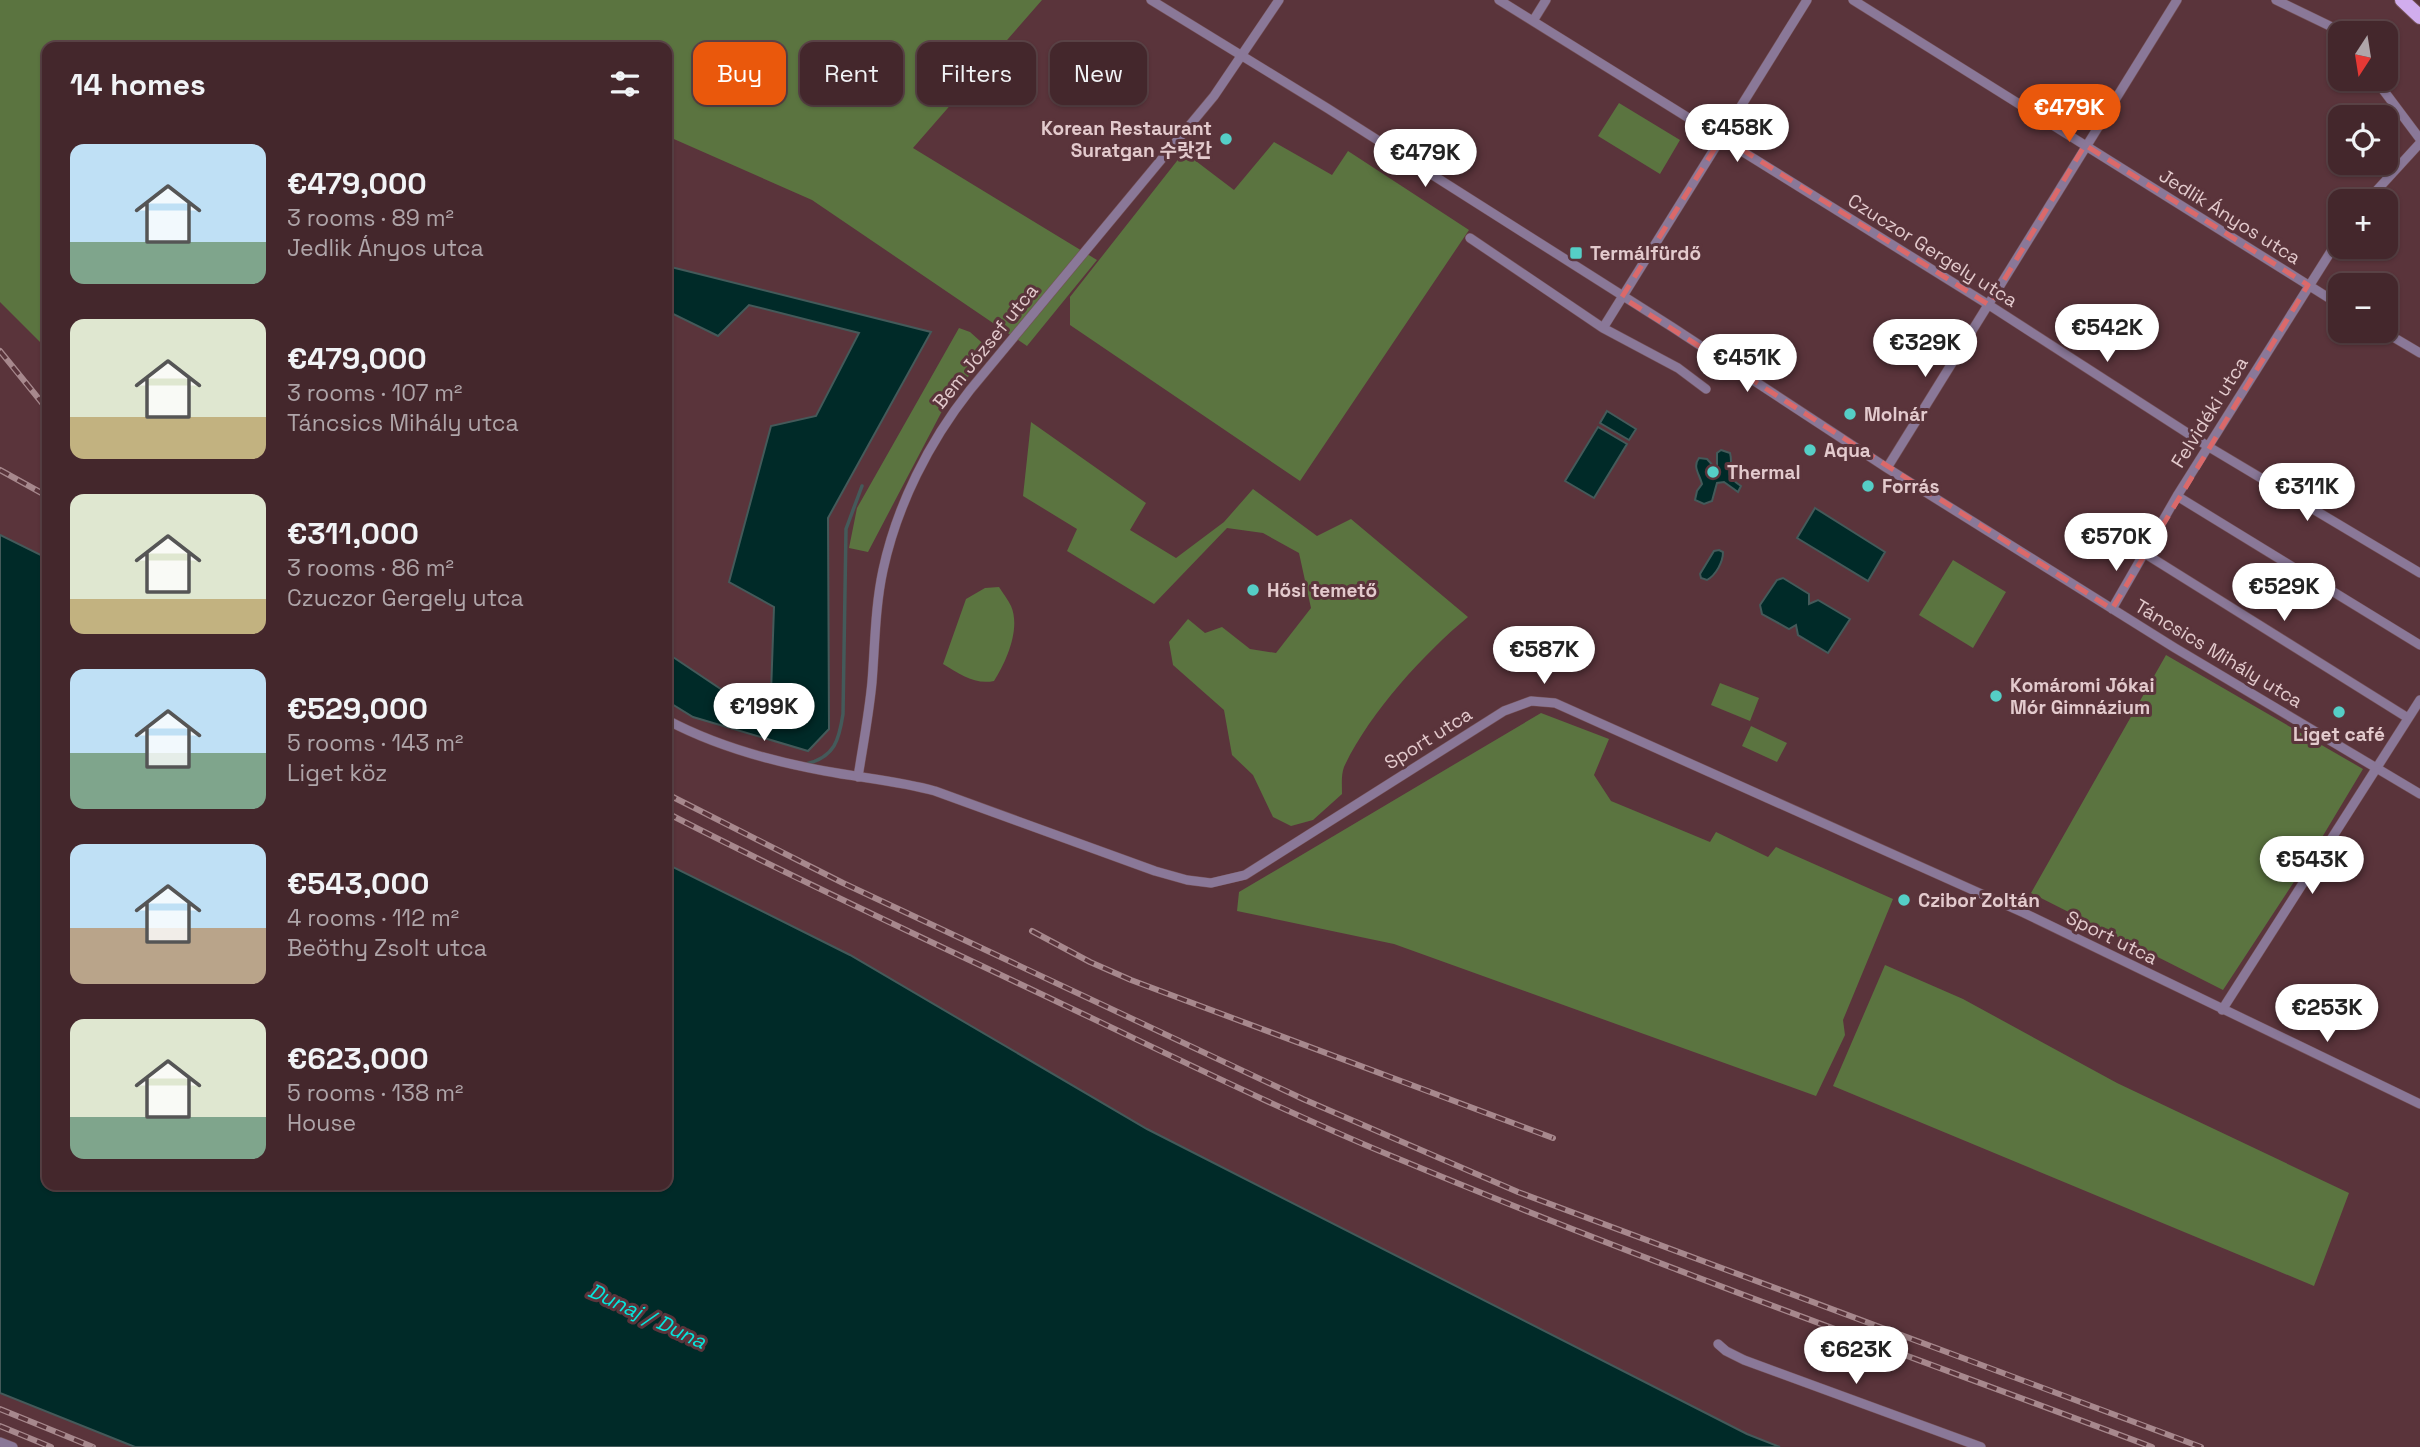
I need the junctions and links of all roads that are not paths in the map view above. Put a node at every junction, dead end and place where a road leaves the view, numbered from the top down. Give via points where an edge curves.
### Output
1 (1151, 0) edge
2 (1279, 0) edge
3 (1499, 0) edge
4 (1546, 0) edge
5 (1807, 0) edge
6 (1853, 0) edge
7 (2177, 0) edge
8 (2276, 0) edge
9 (2402, 0) edge
10 (2420, 17) edge
11 (1533, 21) junction
12 (2328, 25) edge
13 (1242, 57) junction
14 (2384, 91) edge
15 (1722, 137) junction
16 (2420, 141) edge
17 (2085, 145) junction
18 (2378, 189) edge
19 (1470, 238) dead end
20 (2328, 255) edge
21 (2308, 285) junction
22 (1622, 297) junction
23 (2328, 298) edge
24 (1989, 305) junction
25 (1603, 328) junction
26 (2398, 340) edge
27 (2420, 353) edge
28 (1706, 389) dead end
29 (2209, 447) junction
30 (1887, 468) junction
31 (2177, 496) junction
32 (2144, 553) junction
33 (2420, 573) edge
34 (2112, 609) junction
35 (2420, 645) edge
36 (2420, 700) edge
37 (2408, 718) junction
38 (672, 722) edge
39 (2377, 767) junction
40 (858, 777) junction
41 (2420, 794) edge
42 (2222, 1010) junction
43 (2420, 1104) edge
44 (1718, 1344) dead end
45 (0, 1442) edge
46 (13, 1447) edge
47 (1981, 1447) edge

1 - 13 street, Táncsics Mihály utca
2 - 13 street, Bem József utca
3 - 11 street, Czuczor Gergely utca
4 - 11 street
5 - 15 street
6 - 17 street, Jedlik Ányos utca
7 - 17 street
8 - 12 street
9 - 10 main road
11 - 15 street, Czuczor Gergely utca
13 - 22 street, Táncsics Mihály utca
13 - 40 street, Bem József utca via 955,409 929,448 893,534 883,572
14 - 16 street
15 - 22 street
15 - 24 street, Czuczor Gergely utca
16 - 18 street
17 - 21 street, Jedlik Ányos utca
17 - 24 street
19 - 25 street
20 - 21 street, Felvidéki utca
21 - 23 street, Jedlik Ányos utca
21 - 29 street, Felvidéki utca
22 - 25 street
22 - 30 street, Táncsics Mihály utca
24 - 29 street, Czuczor Gergely utca
24 - 30 street
25 - 28 street via 1678,368
26 - 27 street
29 - 31 street, Felvidéki utca
29 - 33 street, Czuczor Gergely utca
30 - 34 street, Táncsics Mihály utca
31 - 32 street, Felvidéki utca
31 - 35 street
32 - 34 street, Felvidéki utca
32 - 37 street
34 - 39 street, Táncsics Mihály utca
36 - 37 street
37 - 39 street
38 - 40 street, Sport utca via 747,754
39 - 41 street, Táncsics Mihály utca
39 - 42 street
40 - 42 street, Sport utca via 936,791 1155,871 1211,883 1245,876 1504,710 1531,701 1555,703 2024,913
42 - 43 street, Sport utca
44 - 47 street via 1744,1360
45 - 46 street

